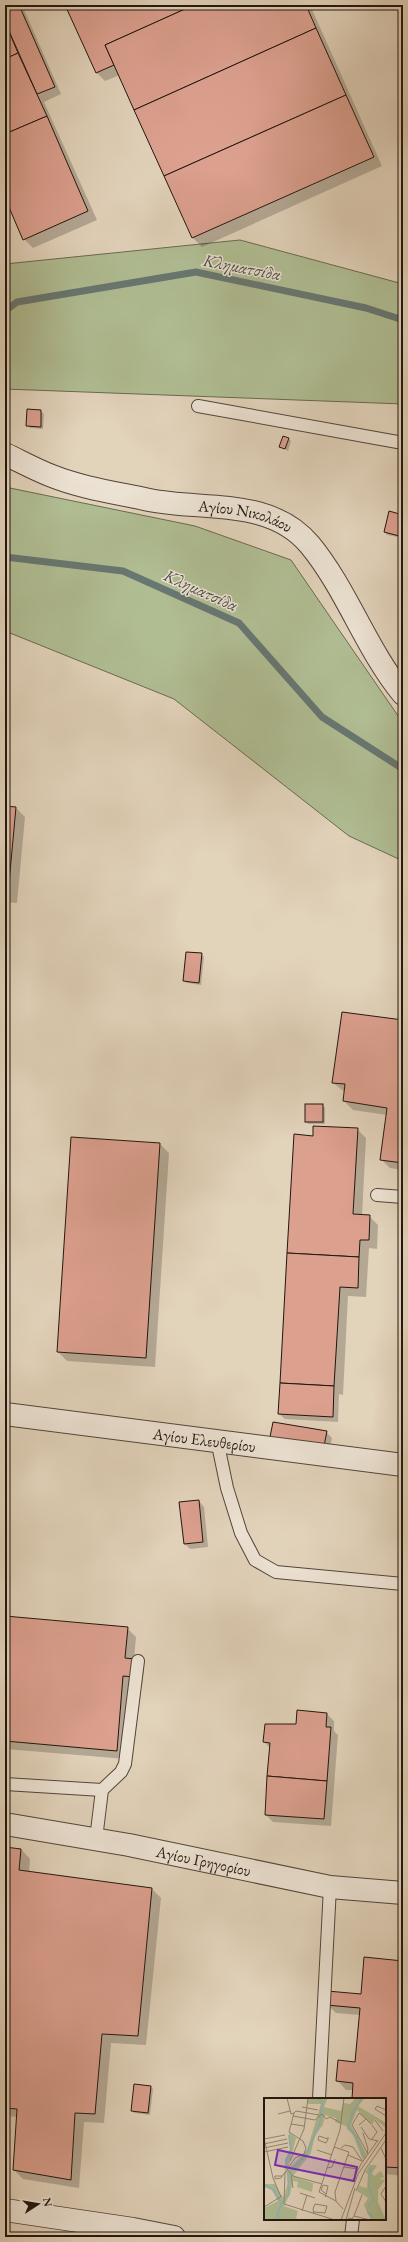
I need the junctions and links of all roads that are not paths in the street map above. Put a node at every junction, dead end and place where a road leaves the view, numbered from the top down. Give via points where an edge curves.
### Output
1 (198, 406) dead end
2 (403, 443) edge
3 (5, 454) edge
4 (403, 694) edge
5 (377, 1195) dead end
6 (403, 1197) edge
7 (5, 1414) edge
8 (217, 1440) junction
9 (403, 1464) edge
10 (403, 1584) edge
11 (138, 1661) dead end
12 (5, 1784) edge
13 (102, 1790) junction
14 (5, 1824) edge
15 (96, 1839) junction
16 (330, 1887) junction
17 (403, 1893) edge
18 (319, 2098) edge
19 (5, 2210) edge
20 (353, 2220) edge
21 (174, 2237) edge
22 (351, 2237) edge

1 - 2 lane
3 - 4 street, Αγίου Νικολάου via 52,476 93,487 170,504 226,506 247,510 265,515 291,528 310,545 391,679
5 - 6 lane
7 - 8 street, Αγίου Ελευθερίου
8 - 9 street, Αγίου Ελευθερίου
8 - 10 lane via 227,1488 241,1533 255,1560 276,1572
11 - 13 lane via 124,1764 121,1772
12 - 13 lane
13 - 15 lane
14 - 15 street, Αγίου Γρηγορίου
15 - 16 street, Αγίου Γρηγορίου
16 - 17 street, Αγίου Γρηγορίου
16 - 18 lane
19 - 21 street via 133,2228
20 - 22 lane

